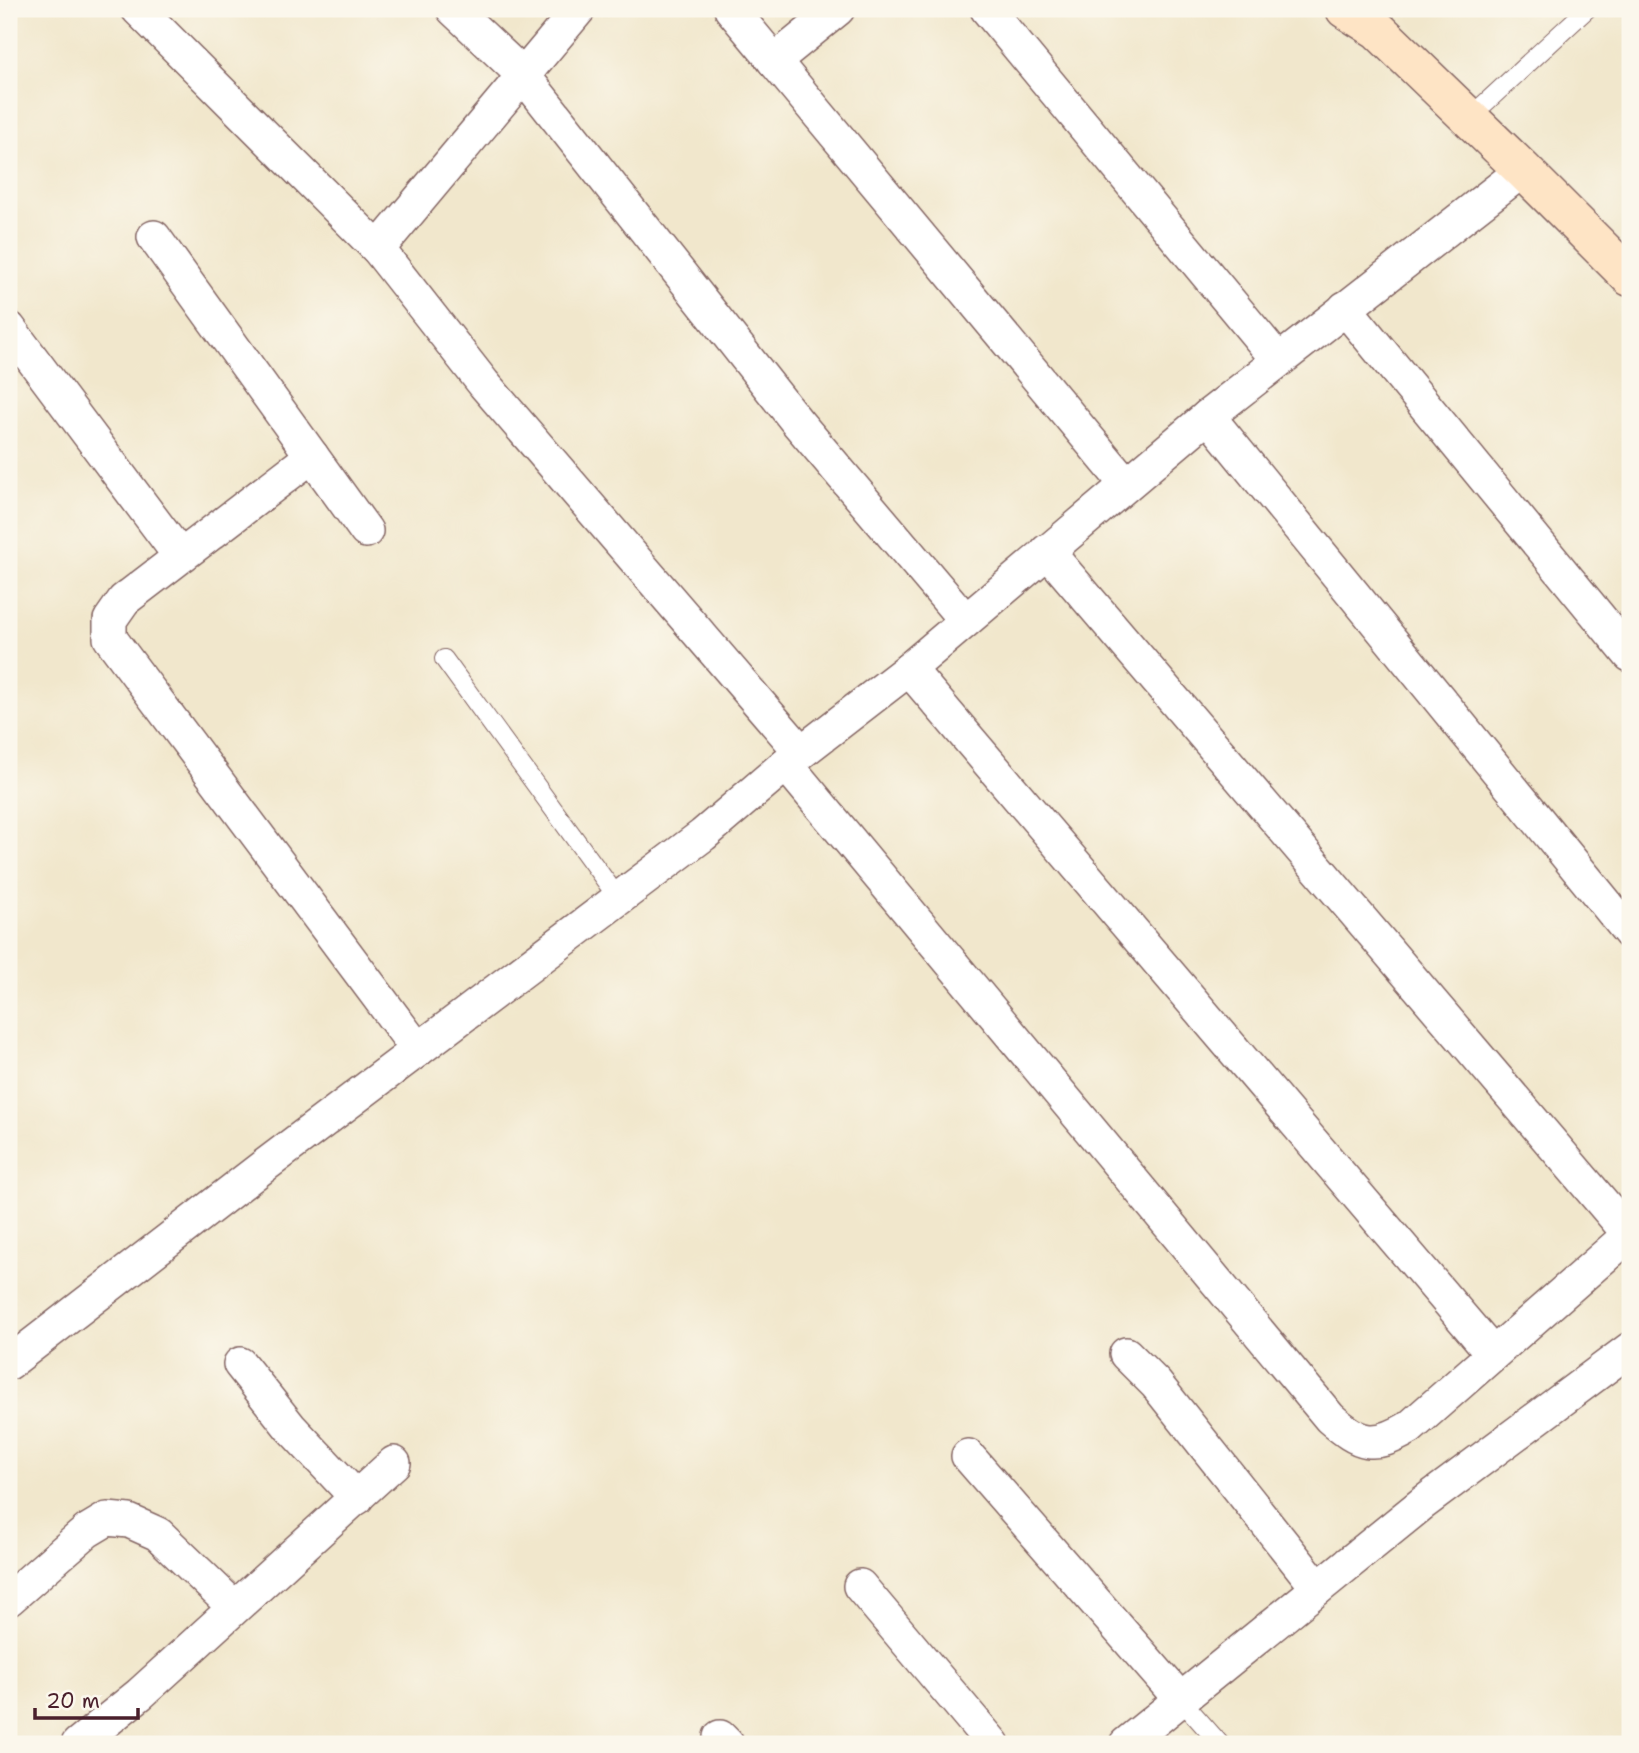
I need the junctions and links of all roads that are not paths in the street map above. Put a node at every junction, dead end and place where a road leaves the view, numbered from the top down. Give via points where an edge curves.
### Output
1 (138, 9) edge
2 (453, 9) edge
3 (579, 9) edge
4 (731, 9) edge
5 (838, 9) edge
6 (987, 9) edge
7 (1345, 9) edge
8 (1587, 9) edge
9 (774, 61) junction
10 (523, 75) junction
11 (1469, 118) junction
12 (1523, 170) junction
13 (154, 237) dead end
14 (378, 249) junction
15 (1630, 277) edge
16 (1345, 308) junction
17 (9, 328) edge
18 (1278, 360) junction
19 (1208, 416) junction
20 (312, 456) junction
21 (1126, 484) junction
22 (366, 531) dead end
23 (1047, 551) junction
24 (180, 556) junction
25 (965, 620) junction
26 (1630, 655) edge
27 (443, 659) dead end
28 (909, 669) junction
29 (794, 758) junction
30 (618, 898) junction
31 (1630, 933) edge
32 (418, 1050) junction
33 (1630, 1235) edge
34 (1630, 1349) edge
35 (1126, 1354) dead end
36 (1493, 1354) junction
37 (9, 1363) edge
38 (240, 1364) dead end
39 (968, 1456) dead end
40 (394, 1464) dead end
41 (357, 1498) junction
42 (860, 1586) dead end
43 (1318, 1588) junction
44 (9, 1599) edge
45 (234, 1608) junction
46 (1181, 1700) junction
47 (78, 1744) edge
48 (993, 1744) edge
49 (1126, 1744) edge
50 (1220, 1744) edge

1 - 14 street
2 - 10 street
3 - 10 street
4 - 9 street
5 - 9 street
6 - 18 street
7 - 11 street via 1378,30
8 - 11 lane
9 - 21 street
10 - 14 street
10 - 25 street via 798,423
11 - 12 street
12 - 15 street
12 - 16 street
13 - 20 street
14 - 29 street
16 - 18 street
16 - 26 street
17 - 24 street
18 - 19 street
19 - 21 street
19 - 31 street
20 - 22 street
20 - 24 street
21 - 23 street
23 - 25 street
23 - 33 street
24 - 32 street via 124,600 110,620 110,638
25 - 28 street
27 - 30 lane
28 - 29 street
28 - 36 street
29 - 30 street via 703,835
29 - 36 street via 1321,1407 1348,1433 1363,1440 1386,1441 1409,1428
30 - 32 street
32 - 37 street
33 - 36 street
34 - 43 street via 1423,1503
35 - 43 street via 1156,1384
38 - 41 street via 290,1427
39 - 46 street
40 - 41 street
41 - 45 street
42 - 48 street
43 - 46 street
44 - 45 street via 107,1519 129,1521 158,1534
45 - 47 street
46 - 49 street
46 - 50 lane

